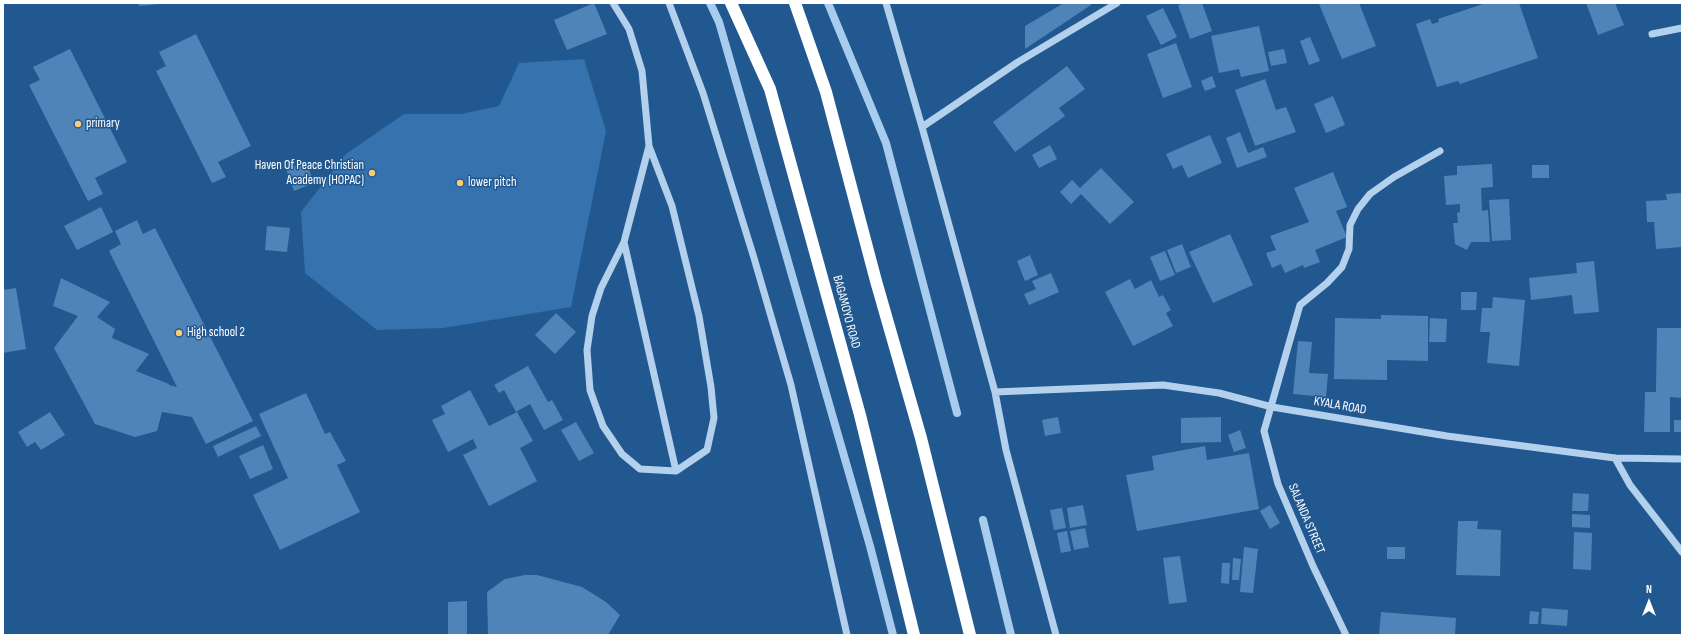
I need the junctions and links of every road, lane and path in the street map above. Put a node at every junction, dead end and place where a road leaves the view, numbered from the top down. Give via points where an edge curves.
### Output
1 (613, 3) edge
2 (669, 3) edge
3 (731, 3) edge
4 (795, 3) edge
5 (886, 3) edge
6 (1117, 3) edge
7 (1682, 28) edge
8 (1652, 34) dead end
9 (922, 128) junction
10 (649, 146) junction
11 (1440, 152) dead end
12 (624, 242) junction
13 (995, 392) junction
14 (1272, 407) junction
15 (1615, 458) junction
16 (1682, 459) edge
17 (676, 471) junction
18 (1682, 552) edge
19 (847, 635) edge
20 (914, 635) edge
21 (970, 635) edge
22 (1056, 635) edge
23 (1346, 635) edge

1 - 10 street via 629,29 642,71
2 - 19 street via 705,101 791,385
3 - 20 highway, BAGAMOYO ROAD via 770,89 860,415
4 - 21 highway via 826,92 921,438
5 - 9 street
6 - 9 street via 1018,62
7 - 8 street
9 - 13 street
10 - 12 street
10 - 17 street via 672,206 698,316 714,418 706,450
11 - 14 street, SALANDA STREET via 1394,177 1370,194 1358,209 1350,225 1349,249 1342,267 1300,305
12 - 17 street
12 - 17 street via 601,288 592,316 587,350 590,390 603,426 622,454 640,469
13 - 14 street, KYALA ROAD via 1163,385 1218,393
13 - 22 street via 1006,450
14 - 15 street, KYALA ROAD via 1447,436
14 - 23 street, SALANDA STREET via 1264,431 1278,484
15 - 16 street, KYALA ROAD
15 - 18 street via 1630,485

